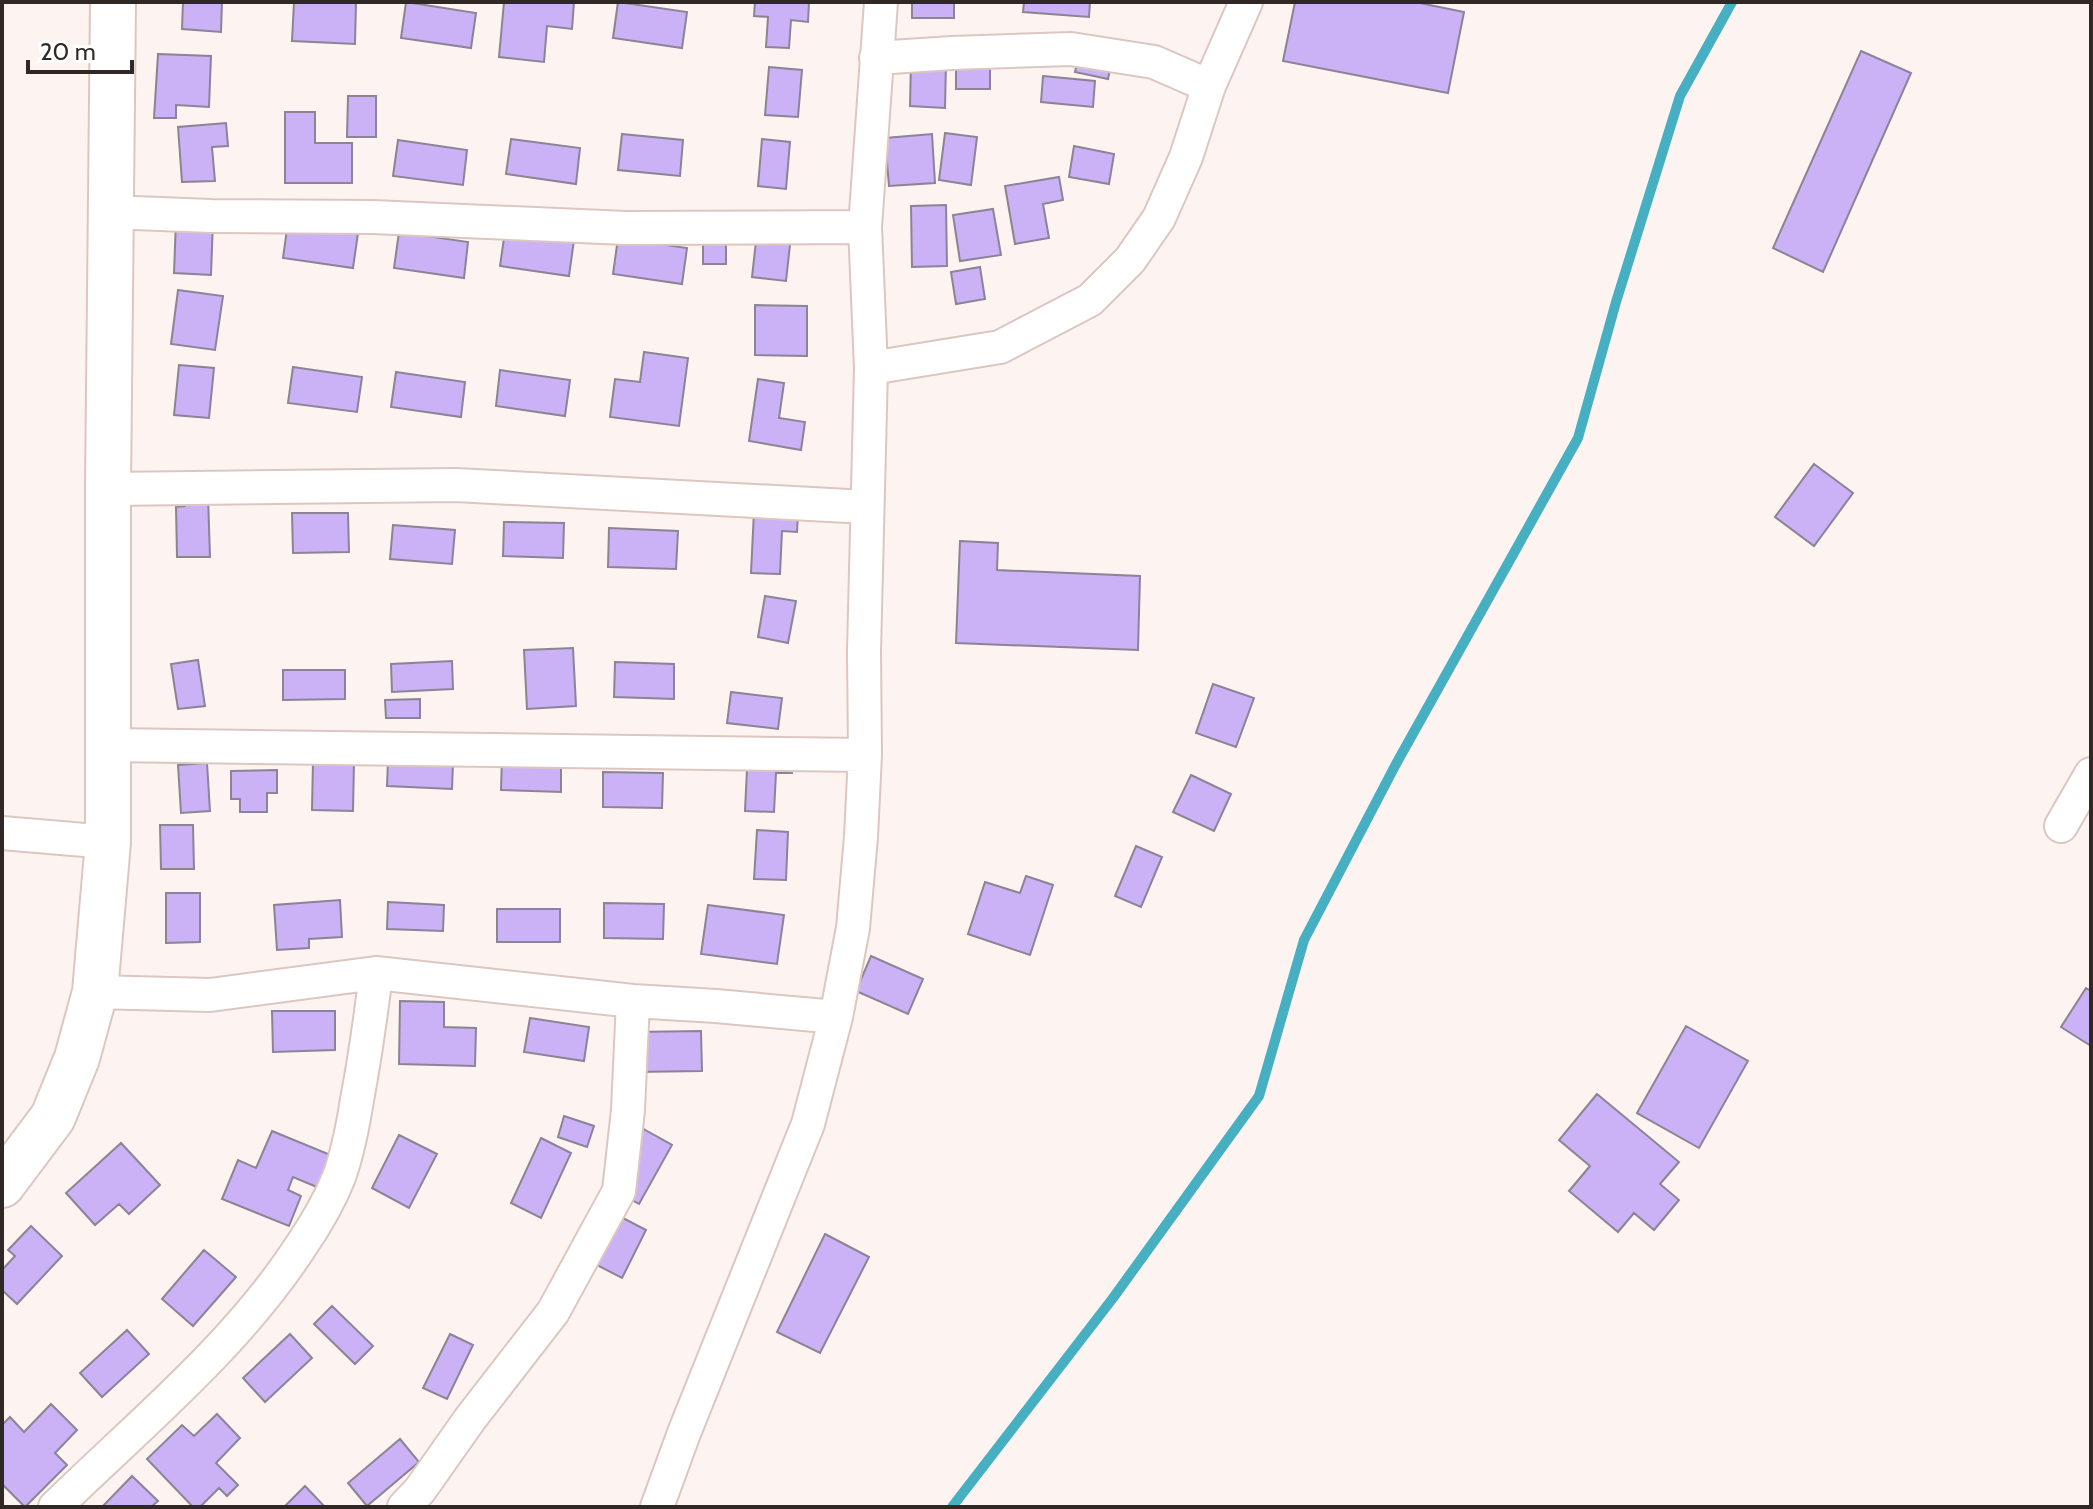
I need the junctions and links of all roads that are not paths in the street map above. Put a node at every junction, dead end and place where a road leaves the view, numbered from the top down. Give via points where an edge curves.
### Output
1 (113, 2) edge
2 (881, 2) edge
3 (1246, 2) edge
4 (876, 58) junction
5 (1209, 86) junction
6 (109, 212) junction
7 (865, 227) junction
8 (871, 368) junction
9 (108, 489) junction
10 (867, 507) junction
11 (109, 745) junction
12 (865, 755) junction
13 (2091, 774) edge
14 (2061, 826) dead end
15 (2, 833) edge
16 (108, 842) junction
17 (376, 973) junction
18 (95, 992) junction
19 (633, 1001) junction
20 (836, 1017) junction
21 (2, 1185) edge
22 (55, 1507) edge
23 (404, 1507) edge
24 (657, 1507) edge

1 - 6 main road
2 - 4 street
3 - 5 street
4 - 5 street via 1071,49 1154,62
4 - 7 street
5 - 8 street via 1159,218 1130,260 1090,300 1000,347
6 - 7 street via 626,228
6 - 9 main road
7 - 8 street
8 - 10 street
9 - 10 street via 456,485
9 - 11 main road
10 - 12 street
11 - 12 street
11 - 16 main road
12 - 20 street via 853,928
13 - 14 street
15 - 16 street
16 - 18 main road
17 - 18 street via 210,995
17 - 19 street
17 - 22 street via 353,1123 323,1212 282,1276 233,1334
18 - 21 main road via 53,1117
19 - 20 street
19 - 23 street via 619,1191 553,1312
20 - 24 street via 808,1124

